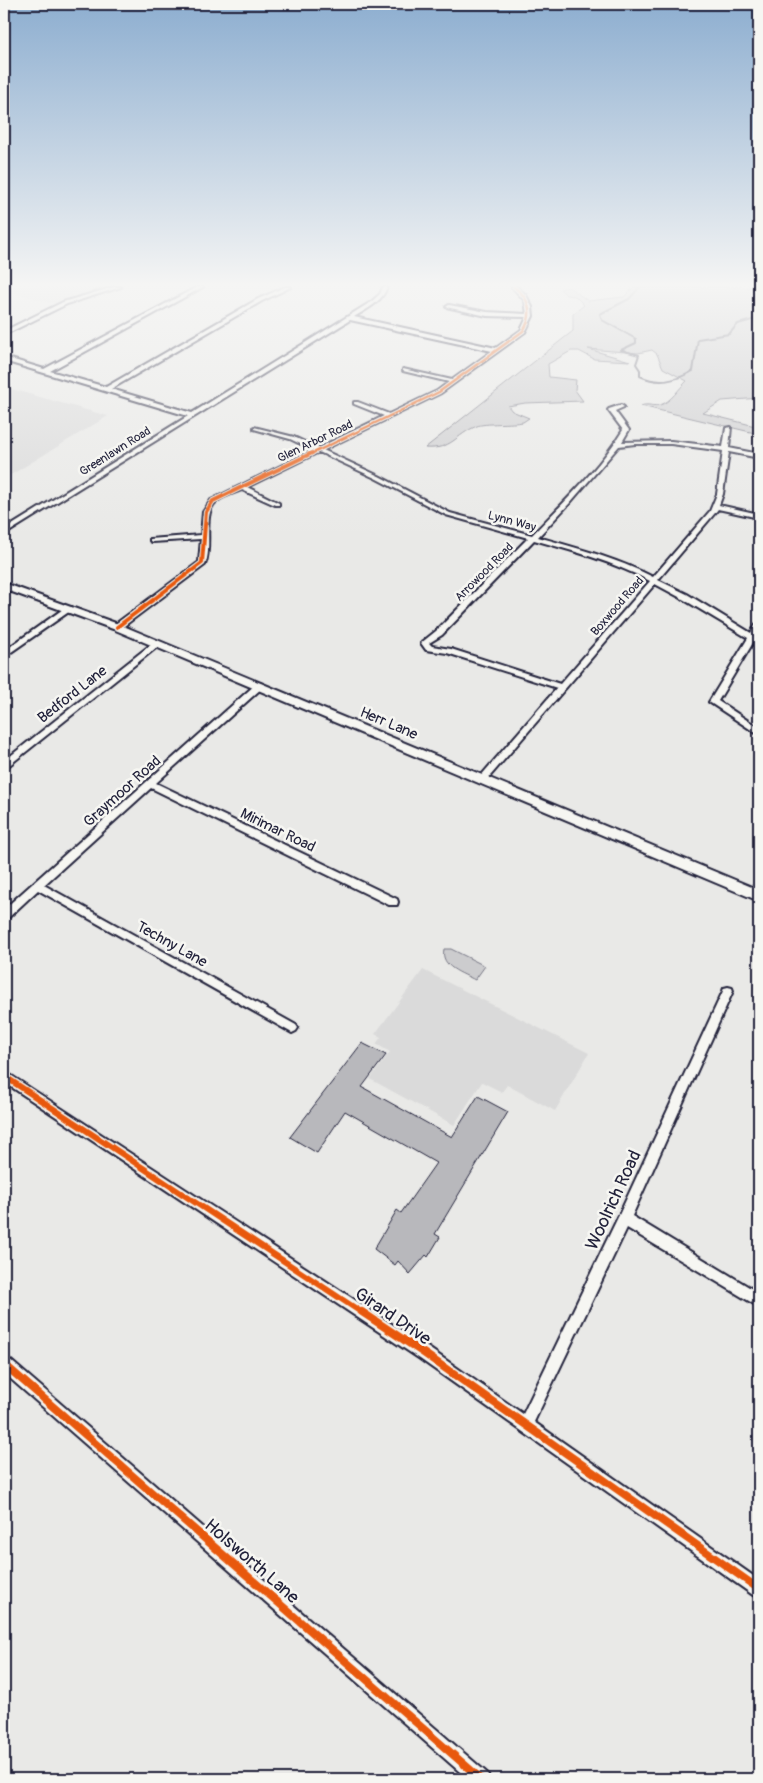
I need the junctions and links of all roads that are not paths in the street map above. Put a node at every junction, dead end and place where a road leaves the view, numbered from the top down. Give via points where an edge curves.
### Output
1 (140, 370) edge
2 (266, 370) edge
3 (404, 370) dead end
4 (470, 370) edge
5 (45, 371) edge
6 (454, 382) junction
7 (107, 390) junction
8 (356, 403) dead end
9 (621, 407) dead end
10 (193, 415) junction
11 (389, 416) junction
12 (256, 428) dead end
13 (729, 428) dead end
14 (626, 430) junction
15 (655, 443) junction
16 (618, 444) junction
17 (726, 449) junction
18 (318, 450) junction
19 (759, 456) edge
20 (241, 487) junction
21 (277, 504) dead end
22 (716, 504) junction
23 (759, 510) edge
24 (759, 516) edge
25 (4, 533) edge
26 (205, 537) junction
27 (534, 538) junction
28 (152, 540) dead end
29 (655, 579) junction
30 (4, 586) edge
31 (69, 609) junction
32 (759, 626) edge
33 (117, 627) junction
34 (756, 639) edge
35 (157, 644) junction
36 (4, 655) edge
37 (259, 686) junction
38 (562, 687) junction
39 (759, 732) edge
40 (4, 765) edge
41 (482, 780) junction
42 (150, 784) junction
43 (37, 886) junction
44 (759, 896) edge
45 (394, 902) dead end
46 (4, 916) edge
47 (728, 991) dead end
48 (292, 1028) dead end
49 (4, 1076) edge
50 (624, 1219) junction
51 (759, 1300) edge
52 (4, 1364) edge
53 (526, 1423) junction
54 (759, 1589) edge
55 (481, 1779) edge

1 - 7 street
2 - 10 street, Greenlawn Road
3 - 6 street
4 - 6 street, Glen Arbor Road
5 - 7 street
6 - 11 street, Glen Arbor Road
7 - 10 street
8 - 11 street
9 - 14 street via 611,411
10 - 25 street, Greenlawn Road
11 - 18 street, Glen Arbor Road
12 - 18 street, Lynn Way via 283,434
13 - 17 street, Boxwood Road
14 - 15 street
14 - 16 street, Arrowood Road
15 - 16 street
15 - 17 street
16 - 27 street, Arrowood Road
17 - 19 street
17 - 22 street, Boxwood Road
18 - 20 street, Glen Arbor Road
18 - 27 street, Lynn Way via 448,514
20 - 21 street
20 - 26 street, Glen Arbor Road via 208,506
22 - 23 street
22 - 24 street
22 - 29 street, Boxwood Road
26 - 28 street
26 - 33 street, Glen Arbor Road via 204,557 199,566
27 - 29 street, Lynn Way via 607,559
27 - 38 street, Arrowood Road via 439,633 426,641 425,646
29 - 34 street, Lynn Way
29 - 38 street, Boxwood Road
30 - 31 main road, Herr Lane
31 - 33 main road, Herr Lane
31 - 36 street
32 - 34 street
33 - 35 main road, Herr Lane
34 - 39 street via 713,702
35 - 37 main road, Herr Lane
35 - 40 street, Bedford Lane
37 - 41 main road, Herr Lane
37 - 42 street, Graymoor Road
38 - 41 street, Boxwood Road
41 - 44 main road, Herr Lane
42 - 43 street, Graymoor Road
42 - 45 street, Mirimar Road
43 - 46 street, Graymoor Road
43 - 48 street, Techny Lane
47 - 50 street, Woolrich Road
49 - 53 street, Girard Drive
50 - 51 street
50 - 53 street, Woolrich Road
52 - 55 street, Holsworth Lane
53 - 54 street, Girard Drive

